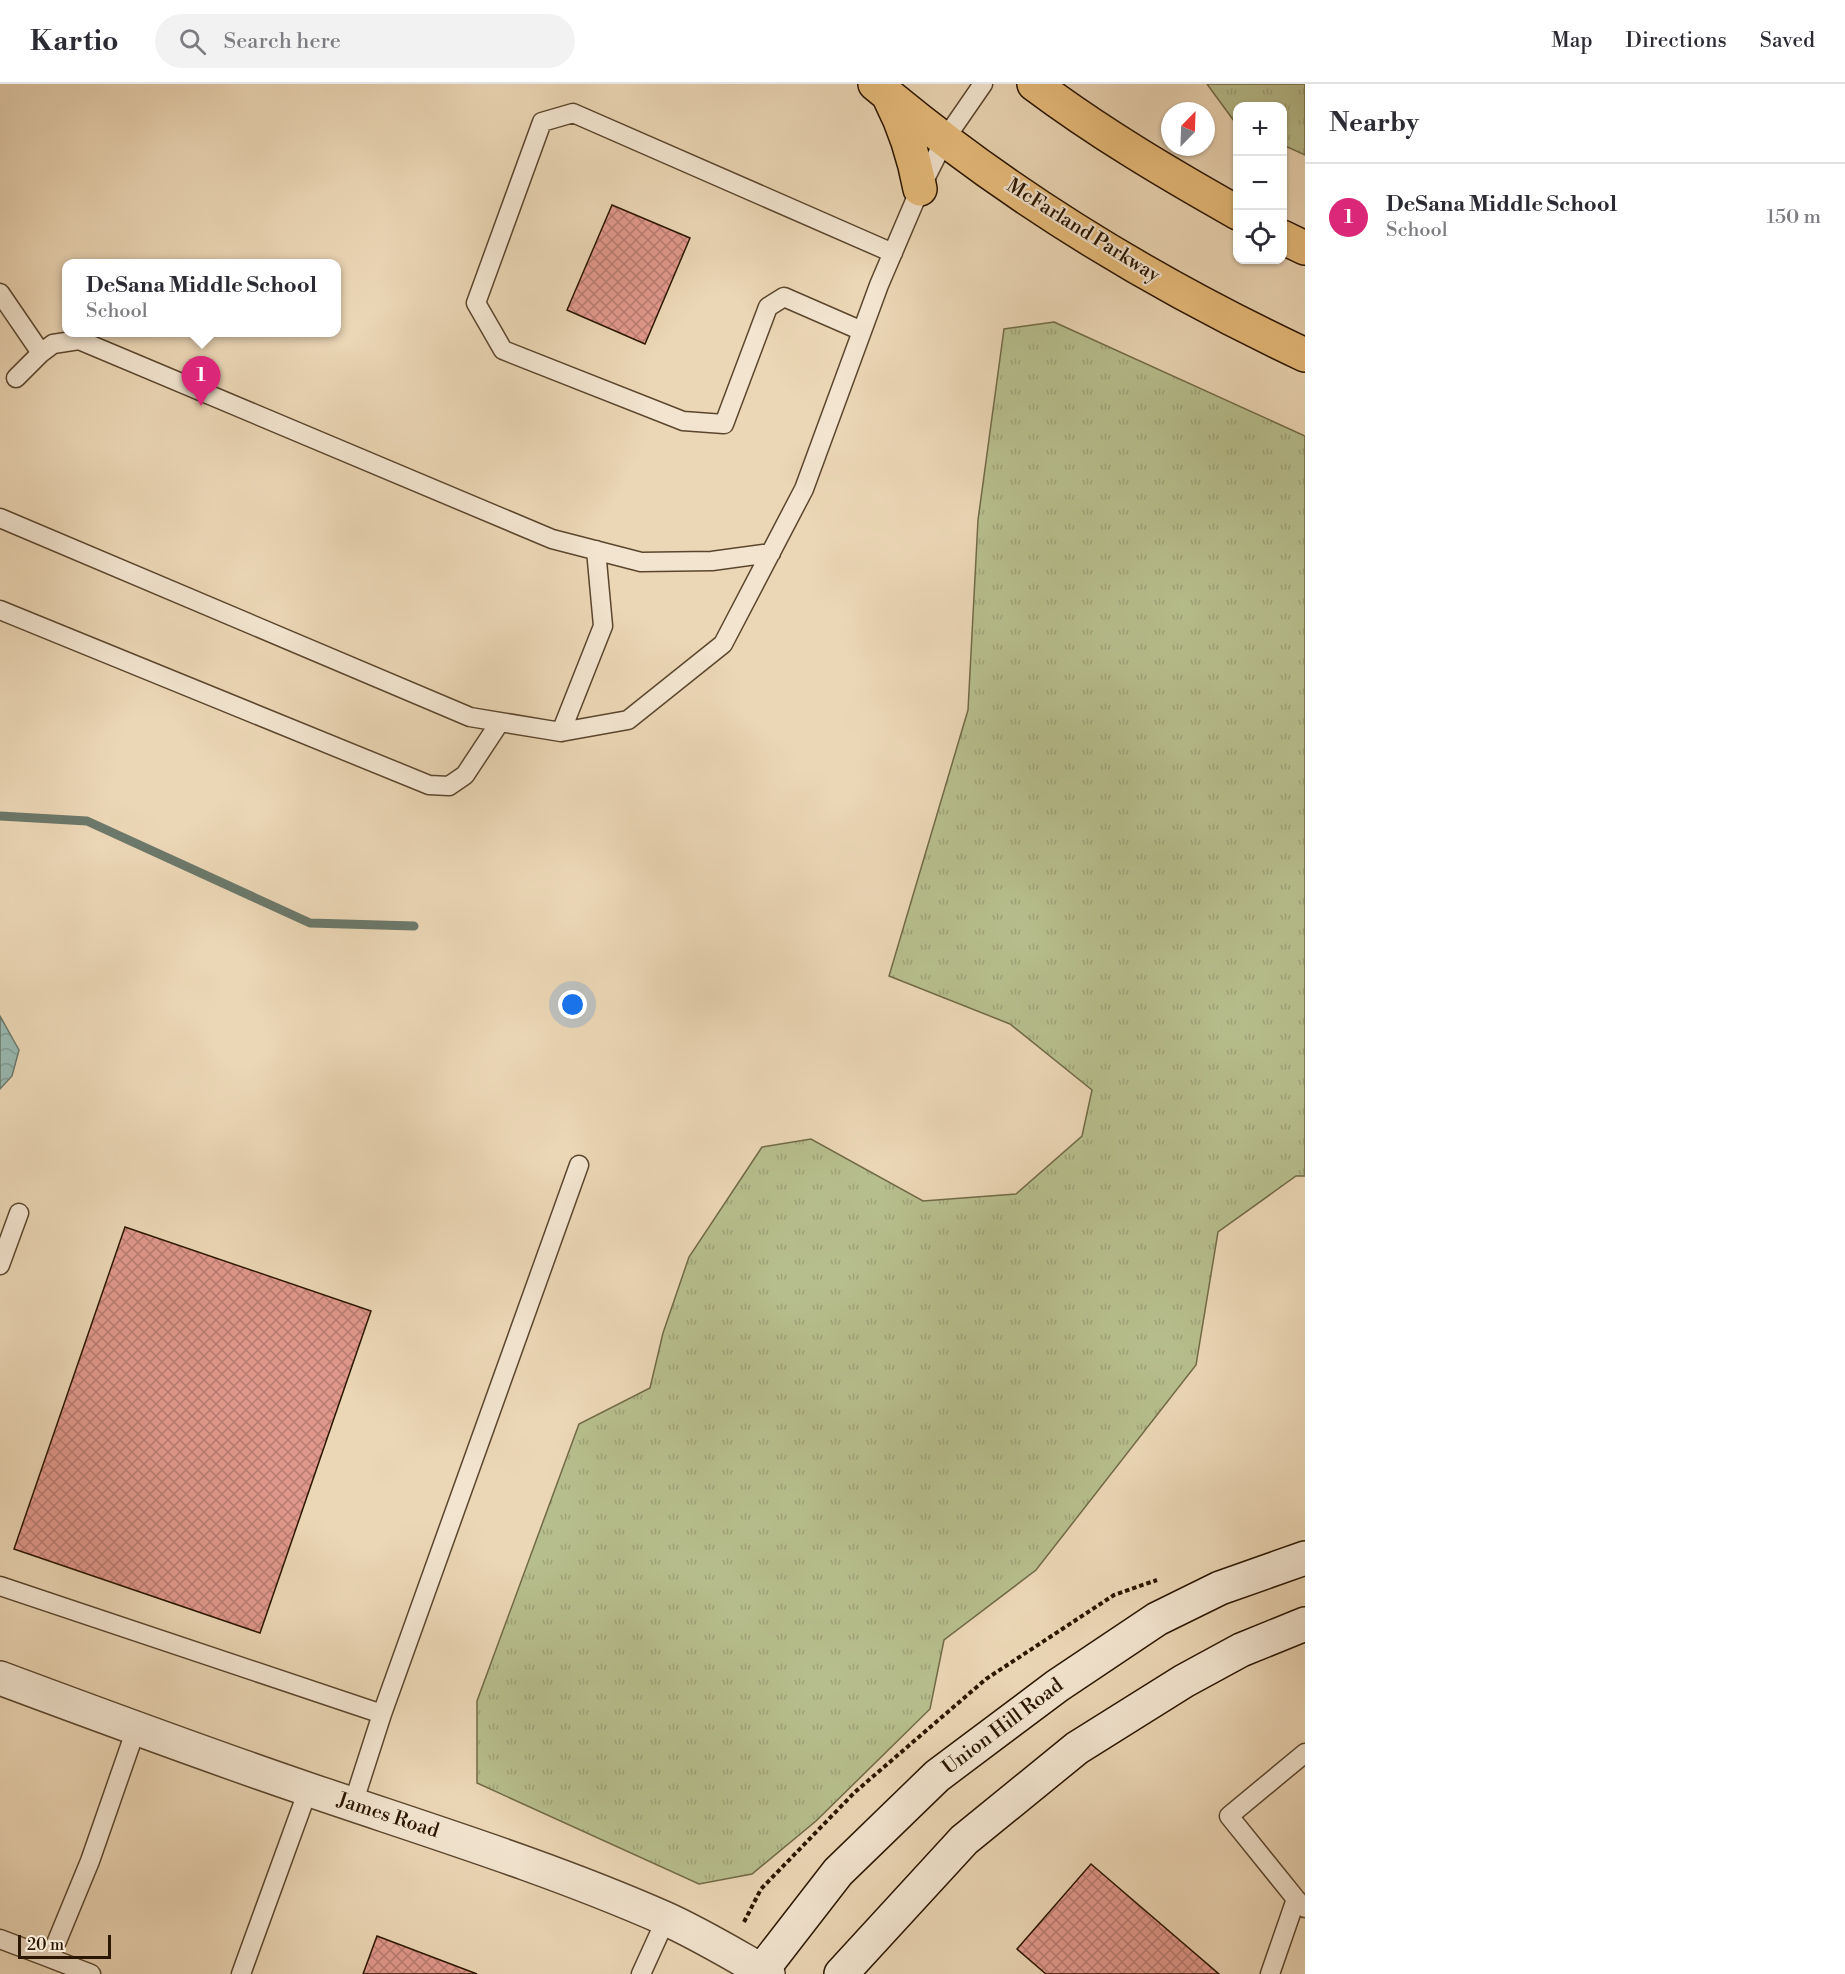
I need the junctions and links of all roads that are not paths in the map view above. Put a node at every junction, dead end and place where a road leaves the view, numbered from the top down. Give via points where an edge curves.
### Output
1 (983, 84) edge
2 (1034, 84) edge
3 (882, 90) edge
4 (945, 139) junction
5 (920, 189) junction
6 (1233, 210) edge
7 (1287, 239) edge
8 (1305, 248) edge
9 (893, 253) junction
10 (0, 293) edge
11 (862, 331) junction
12 (41, 353) junction
13 (1305, 355) edge
14 (16, 378) dead end
15 (0, 518) edge
16 (596, 550) junction
17 (771, 553) junction
18 (0, 610) edge
19 (500, 722) junction
20 (561, 732) junction
21 (579, 1165) dead end
22 (19, 1213) dead end
23 (0, 1266) edge
24 (1305, 1558) edge
25 (0, 1586) edge
26 (1305, 1624) edge
27 (0, 1678) edge
28 (382, 1714) junction
29 (136, 1729) junction
30 (1305, 1753) edge
31 (308, 1790) junction
32 (353, 1804) junction
33 (1300, 1903) edge
34 (666, 1919) junction
35 (0, 1939) edge
36 (51, 1958) junction
37 (763, 1973) edge
38 (91, 1974) edge
39 (241, 1974) edge
40 (641, 1974) edge
41 (842, 1974) edge
42 (1270, 1974) edge

1 - 4 lane
2 - 6 main road via 1140,156
3 - 4 main road, McFarland Parkway
3 - 5 main road via 906,133
4 - 5 lane
4 - 13 main road, McFarland Parkway via 1031,200 1131,263
5 - 9 lane
7 - 8 main road
9 - 11 lane
9 - 11 lane via 573,113 542,122 476,303 502,350 683,421 724,424 768,307 784,297
10 - 12 lane
11 - 17 lane via 804,489
12 - 14 lane
12 - 16 lane via 53,344 79,340 552,539
15 - 19 lane via 470,717
16 - 17 lane via 641,562 712,561
16 - 20 lane via 603,626
17 - 20 lane via 723,644 628,720
18 - 19 lane via 429,784 449,786 465,776
19 - 20 lane
21 - 28 lane
22 - 23 lane
24 - 37 street, Union Hill Road via 1220,1588 1157,1619 1057,1686 937,1776 838,1872
25 - 28 lane
26 - 41 street via 1241,1650 1184,1681 1077,1748 964,1840
27 - 29 street, James Road
28 - 32 lane
29 - 31 street, James Road
29 - 36 lane
30 - 33 lane via 1229,1816
31 - 32 street, James Road
31 - 39 lane
32 - 34 street, James Road via 589,1887
33 - 42 lane
34 - 37 street, James Road
34 - 40 lane
35 - 36 lane
36 - 38 lane

